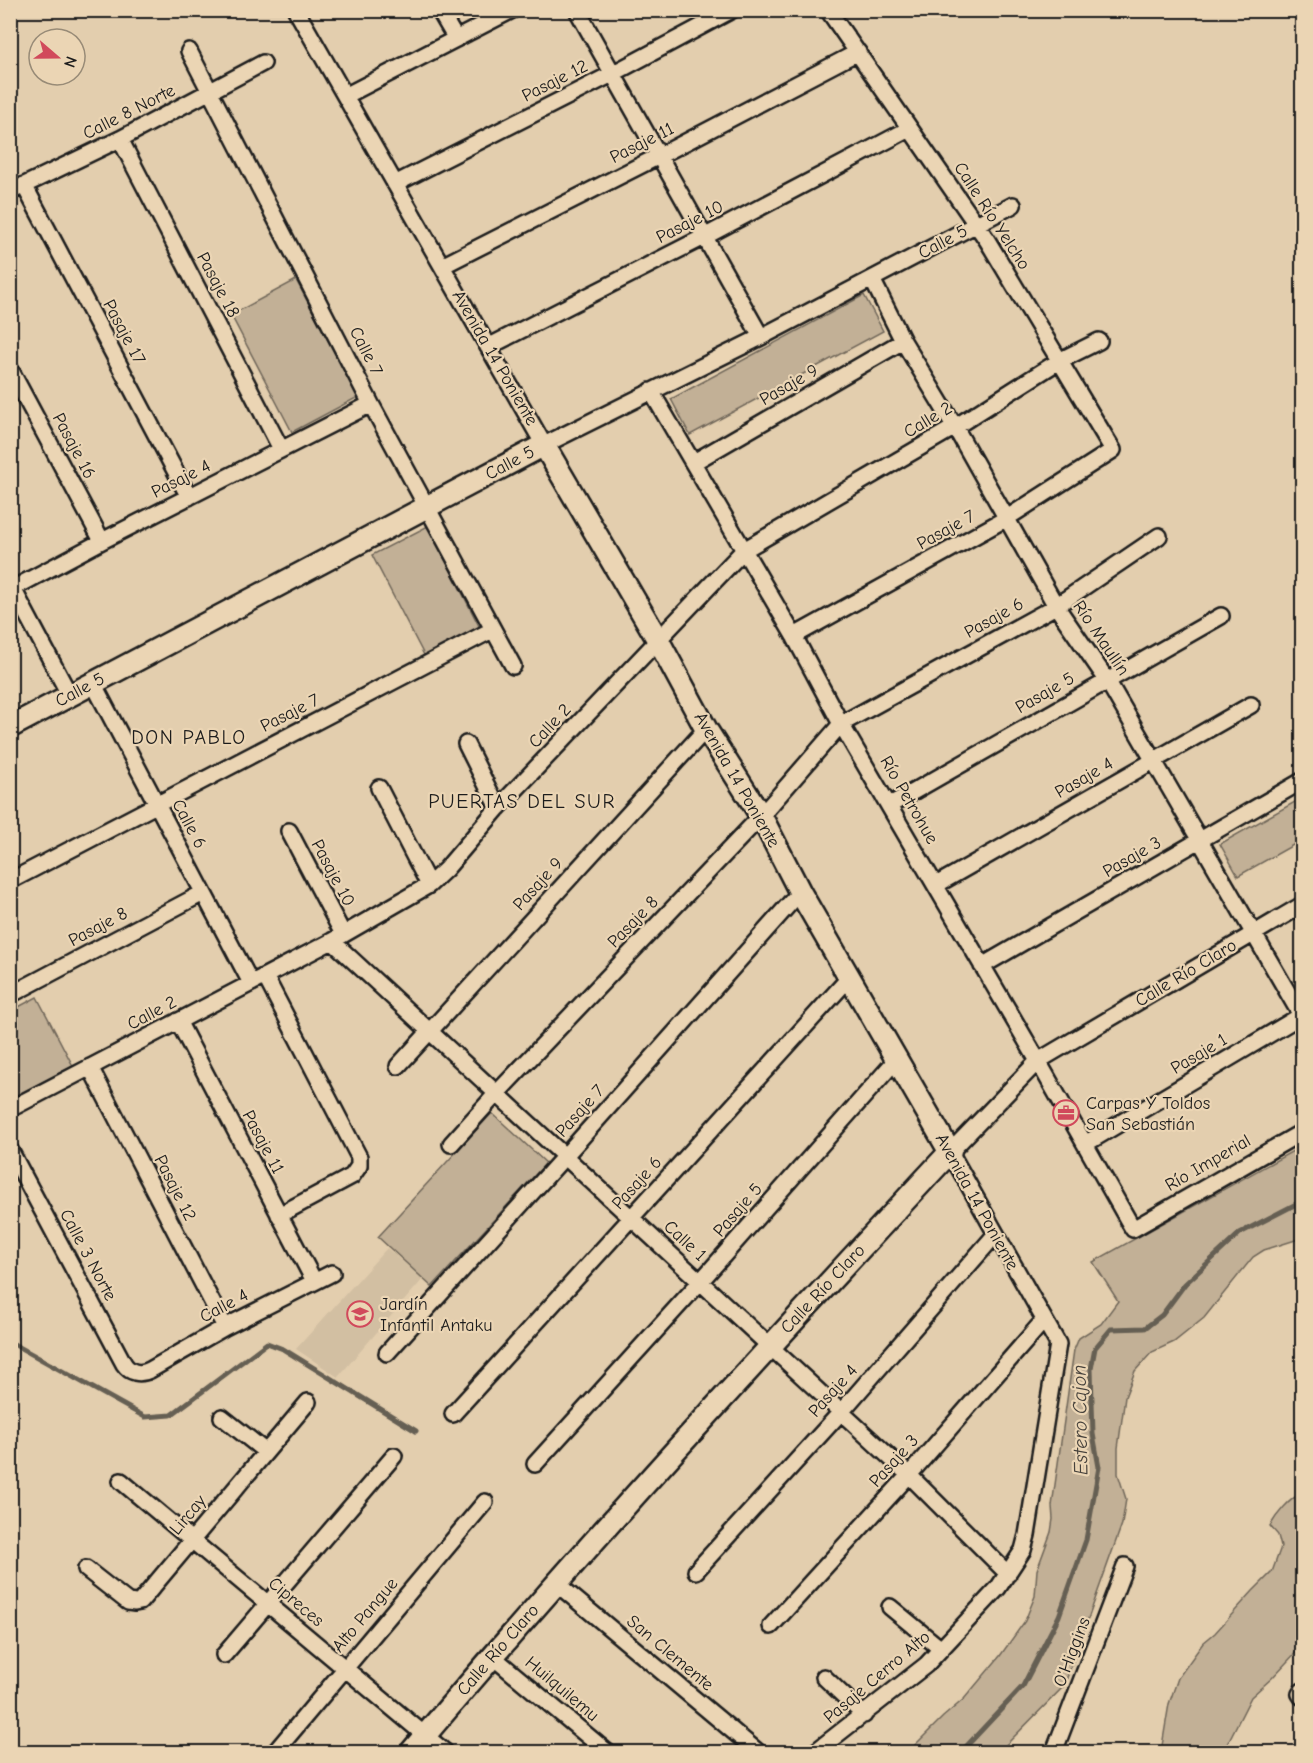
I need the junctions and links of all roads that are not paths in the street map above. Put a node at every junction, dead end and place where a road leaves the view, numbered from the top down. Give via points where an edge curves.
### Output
1 (296, 10) edge
2 (439, 10) edge
3 (512, 10) edge
4 (576, 10) edge
5 (732, 10) edge
6 (828, 10) edge
7 (456, 39) junction
8 (189, 51) dead end
9 (858, 52) junction
10 (263, 63) dead end
11 (612, 74) junction
12 (210, 92) junction
13 (345, 96) junction
14 (909, 129) junction
15 (120, 139) junction
16 (659, 156) junction
17 (395, 184) junction
18 (24, 185) junction
19 (10, 192) edge
20 (1013, 205) dead end
21 (976, 225) junction
22 (704, 237) junction
23 (442, 266) junction
24 (872, 279) junction
25 (760, 337) junction
26 (1099, 341) dead end
27 (903, 342) junction
28 (488, 347) junction
29 (1059, 361) junction
30 (10, 369) edge
31 (651, 391) junction
32 (371, 404) junction
33 (955, 427) junction
34 (544, 445) junction
35 (281, 449) junction
36 (1113, 450) joint
37 (694, 462) junction
38 (189, 497) junction
39 (427, 507) junction
40 (1007, 518) junction
41 (1159, 536) dead end
42 (102, 541) junction
43 (744, 550) junction
44 (12, 587) edge
45 (1056, 606) junction
46 (1221, 616) dead end
47 (492, 630) junction
48 (794, 636) junction
49 (658, 640) junction
50 (513, 666) dead end
51 (1107, 680) junction
52 (93, 683) junction
53 (70, 696) junction
54 (1251, 705) dead end
55 (842, 724) junction
56 (10, 728) edge
57 (706, 729) junction
58 (466, 744) dead end
59 (1154, 760) junction
60 (1302, 781) edge
61 (379, 788) dead end
62 (157, 804) junction
63 (890, 805) junction
64 (498, 808) junction
65 (761, 816) junction
66 (289, 831) dead end
67 (1200, 840) junction
68 (10, 882) edge
69 (429, 885) junction
70 (936, 885) junction
71 (800, 892) junction
72 (203, 893) junction
73 (1302, 905) edge
74 (1254, 933) junction
75 (338, 937) junction
76 (982, 966) junction
77 (849, 978) junction
78 (258, 979) junction
79 (10, 996) edge
80 (1302, 1016) edge
81 (178, 1021) junction
82 (430, 1031) junction
83 (896, 1060) junction
84 (1038, 1061) junction
85 (398, 1066) dead end
86 (90, 1068) junction
87 (496, 1093) junction
88 (10, 1109) edge
89 (1302, 1132) edge
90 (451, 1144) dead end
91 (1084, 1144) junction
92 (10, 1150) edge
93 (950, 1152) junction
94 (565, 1156) junction
95 (279, 1215) junction
96 (632, 1218) junction
97 (1133, 1229) joint
98 (995, 1234) junction
99 (332, 1273) dead end
100 (314, 1281) junction
101 (700, 1282) junction
102 (1044, 1320) junction
103 (225, 1327) junction
104 (770, 1346) junction
105 (387, 1353) dead end
106 (136, 1373) joint
107 (308, 1402) dead end
108 (841, 1412) junction
109 (453, 1414) dead end
110 (222, 1417) dead end
111 (266, 1452) junction
112 (394, 1456) dead end
113 (535, 1464) dead end
114 (909, 1474) junction
115 (121, 1481) dead end
116 (485, 1502) dead end
117 (192, 1540) junction
118 (1125, 1566) dead end
119 (86, 1569) dead end
120 (696, 1571) dead end
121 (1008, 1574) junction
122 (556, 1583) junction
123 (267, 1604) junction
124 (890, 1607) dead end
125 (771, 1626) dead end
126 (941, 1649) junction
127 (224, 1655) dead end
128 (492, 1656) junction
129 (345, 1668) junction
130 (824, 1677) dead end
131 (864, 1715) junction
132 (425, 1736) junction
133 (274, 1752) edge
134 (411, 1752) edge
135 (445, 1752) edge
136 (607, 1752) edge
137 (758, 1752) edge
138 (815, 1752) edge
139 (1054, 1752) edge

1 - 13 street, Avenida 14 Poniente
2 - 7 street
3 - 7 street
4 - 11 street
5 - 11 street, Pasaje 12
6 - 9 street, Calle Río Yelcho
7 - 13 street
8 - 12 street, Calle 7
9 - 14 street, Calle Río Yelcho
9 - 16 street, Pasaje 11
10 - 12 street, Calle 8 Norte
11 - 16 street
11 - 17 street, Pasaje 12
12 - 15 street, Calle 8 Norte
12 - 32 street, Calle 7
13 - 17 street, Avenida 14 Poniente
14 - 21 street, Calle Río Yelcho
14 - 22 street, Pasaje 10
15 - 18 street, Calle 8 Norte
15 - 35 street, Pasaje 18
16 - 22 street
16 - 23 street, Pasaje 11
17 - 23 street, Avenida 14 Poniente
18 - 19 street, Calle 8 Norte
18 - 38 street, Pasaje 17
20 - 21 street, Calle 5
21 - 24 street, Calle 5
21 - 29 street, Calle Río Yelcho
22 - 25 street
22 - 28 street, Pasaje 10
23 - 28 street, Avenida 14 Poniente
24 - 25 street, Calle 5
24 - 27 street, Río Maullín
25 - 31 street, Calle 5
26 - 29 street, Calle 2
27 - 33 street, Río Maullín
27 - 37 street, Pasaje 9
28 - 34 street, Avenida 14 Poniente
29 - 33 street, Calle 2
29 - 36 street, Calle Río Yelcho
30 - 42 street, Pasaje 16
31 - 34 street, Calle 5
31 - 37 street, Río Petrohue
32 - 35 street, Pasaje 4
32 - 39 street, Calle 7
33 - 40 street, Río Maullín
33 - 43 street, Calle 2
34 - 39 street, Calle 5
34 - 49 street, Avenida 14 Poniente
35 - 38 street, Pasaje 4
36 - 40 street, Pasaje 7
37 - 43 street, Río Petrohue
38 - 42 street, Pasaje 4
39 - 47 street, Calle 7
39 - 52 street, Calle 5
40 - 45 street, Río Maullín
40 - 48 street, Pasaje 7
41 - 45 street, Pasaje 6
42 - 44 street, Pasaje 4
43 - 48 street, Río Petrohue
43 - 49 street, Calle 2
44 - 53 street
45 - 51 street, Río Maullín
45 - 55 street, Pasaje 6
46 - 51 street, Pasaje 5
47 - 50 street, Calle 7
47 - 62 street, Pasaje 7
48 - 55 street, Río Petrohue
49 - 57 street, Avenida 14 Poniente
49 - 64 street, Calle 2
51 - 59 street, Río Maullín
51 - 63 street, Pasaje 5
52 - 53 street, Calle 5
52 - 62 street, Calle 6
53 - 56 street, Calle 5
54 - 59 street, Pasaje 4
55 - 63 street, Río Petrohue
55 - 65 street, Pasaje 8
57 - 65 street, Avenida 14 Poniente
57 - 82 street, Pasaje 9
58 - 64 street
59 - 67 street, Río Maullín
59 - 70 street, Pasaje 4
60 - 67 street, Pasaje 3
61 - 69 street
62 - 68 street, Pasaje 7
62 - 72 street, Calle 6
63 - 70 street, Río Petrohue
64 - 69 street, Calle 2
65 - 71 street, Avenida 14 Poniente
65 - 87 street, Pasaje 8
66 - 75 street, Pasaje 10
67 - 74 street, Río Maullín
67 - 76 street, Pasaje 3
69 - 75 street, Calle 2
70 - 76 street, Río Petrohue
71 - 77 street, Avenida 14 Poniente
71 - 94 street, Pasaje 7
72 - 78 street, Calle 6
72 - 79 street, Pasaje 8
73 - 74 street, Calle Río Claro
74 - 80 street, Río Maullín
74 - 84 street, Calle Río Claro
75 - 78 street, Calle 2
75 - 82 street, Calle 1
76 - 84 street, Río Petrohue
77 - 83 street, Avenida 14 Poniente
77 - 96 street, Pasaje 6
78 - 81 street, Calle 2
78 - 95 street, Calle 6 via 358,1153 359,1166 352,1176
80 - 91 street, Pasaje 1
81 - 86 street, Calle 2
81 - 95 street, Pasaje 11
82 - 85 street, Pasaje 9
82 - 87 street, Calle 1
83 - 93 street, Avenida 14 Poniente
83 - 101 street, Pasaje 5
84 - 91 street, Río Petrohue
84 - 93 street, Calle Río Claro
86 - 88 street, Calle 2
86 - 103 street, Pasaje 12
87 - 90 street, Pasaje 8
87 - 94 street, Calle 1
89 - 97 street, Río Imperial
91 - 97 street, Río Petrohue
92 - 106 street, Calle 3 Norte via 124,1364
93 - 98 street, Avenida 14 Poniente
93 - 104 street, Calle Río Claro
94 - 96 street, Calle 1
94 - 105 street, Pasaje 7
95 - 100 street, Pasaje 11
96 - 101 street, Calle 1
96 - 109 street, Pasaje 6
98 - 102 street, Avenida 14 Poniente
98 - 108 street, Pasaje 4
99 - 100 street, Calle 4
100 - 103 street, Calle 4
101 - 104 street, Calle 1
101 - 113 street, Pasaje 5
102 - 114 street, Pasaje 3
102 - 121 street, Avenida 14 Poniente via 1058,1344 1027,1535
103 - 106 street, Calle 4 via 150,1370
104 - 108 street, Calle 1
104 - 122 street, Calle Río Claro
107 - 111 street, Lircay
108 - 114 street, Calle 1
108 - 120 street, Pasaje 4
110 - 111 street
111 - 117 street, Lircay
112 - 123 street
114 - 121 street, Calle 1
114 - 125 street, Pasaje 3
115 - 117 street, Cipreces
116 - 129 street, Alto Pangue
117 - 119 street, Lircay via 144,1599 135,1603 124,1600
117 - 123 street, Cipreces
118 - 139 street, O'Higgins
121 - 126 street, Pasaje Cerro Alto
122 - 128 street, Calle Río Claro
122 - 137 street, San Clemente
123 - 127 street
123 - 129 street, Cipreces
124 - 126 street
126 - 131 street, Pasaje Cerro Alto
128 - 132 street, Calle Río Claro
128 - 136 street, Huilquilemu
129 - 132 street, Cipreces
129 - 133 street, Alto Pangue
130 - 131 street
131 - 138 street, Pasaje Cerro Alto
132 - 134 street, Calle Río Claro
132 - 135 street, Cipreces

